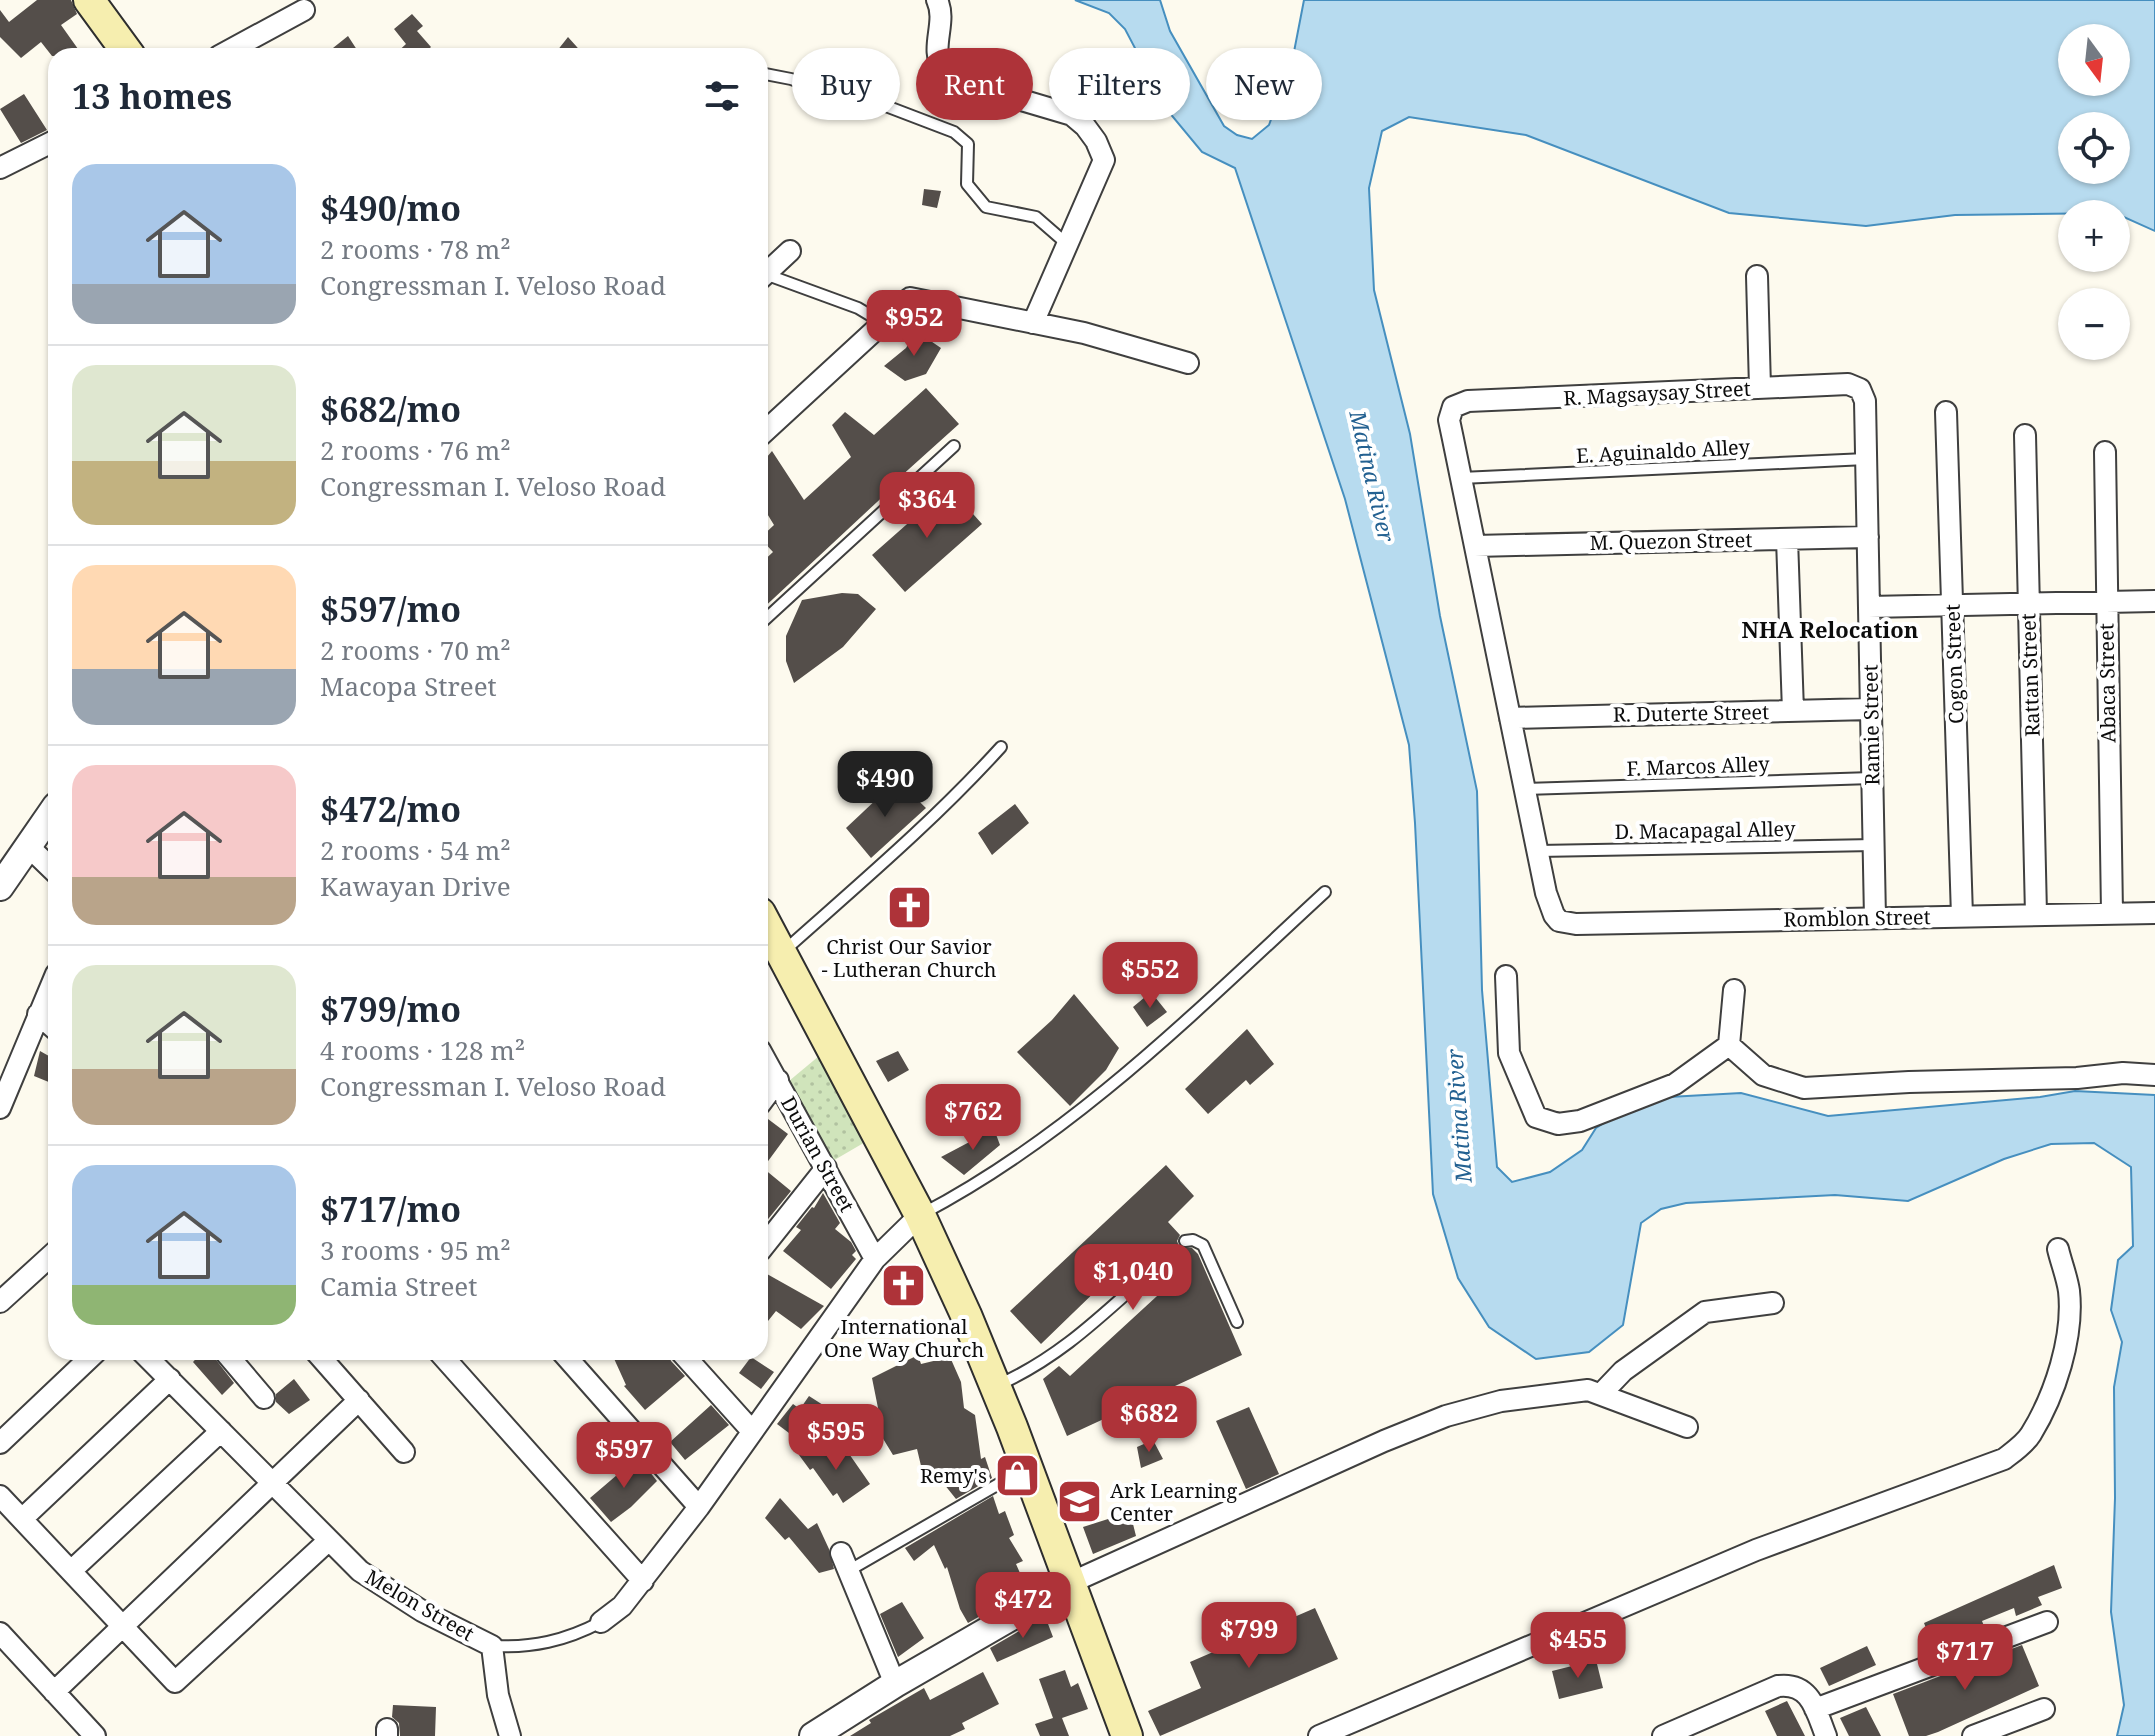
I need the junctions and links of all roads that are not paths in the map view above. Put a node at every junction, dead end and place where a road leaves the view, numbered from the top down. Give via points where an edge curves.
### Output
1 (89, 0) edge
2 (937, 0) edge
3 (304, 10) dead end
4 (124, 48) edge
5 (234, 48) edge
6 (768, 75) edge
7 (48, 144) edge
8 (0, 168) edge
9 (1067, 244) junction
10 (790, 251) dead end
11 (768, 271) edge
12 (1757, 276) dead end
13 (768, 278) edge
14 (883, 323) junction
15 (1033, 323) junction
16 (1188, 363) dead end
17 (1760, 388) junction
18 (1860, 389) joint
19 (1946, 412) dead end
20 (768, 429) edge
21 (2025, 435) dead end
22 (954, 446) dead end
23 (2105, 452) dead end
24 (1866, 459) junction
25 (1461, 478) junction
26 (1868, 537) junction
27 (1787, 539) junction
28 (1475, 546) junction
29 (2155, 601) edge
30 (2106, 602) junction
31 (2028, 604) junction
32 (1953, 605) junction
33 (1869, 607) junction
34 (768, 617) edge
35 (1871, 709) junction
36 (1793, 711) junction
37 (1510, 718) junction
38 (1001, 747) dead end
39 (1872, 778) junction
40 (1525, 789) junction
41 (48, 817) edge
42 (1874, 845) junction
43 (28, 846) junction
44 (1538, 851) junction
45 (48, 865) edge
46 (0, 887) edge
47 (1325, 892) dead end
48 (2112, 913) junction
49 (2155, 913) edge
50 (2036, 914) junction
51 (1962, 916) junction
52 (1875, 918) junction
53 (768, 928) edge
54 (782, 953) junction
55 (1506, 976) dead end
56 (1734, 990) dead end
57 (48, 992) edge
58 (38, 1014) junction
59 (48, 1023) edge
60 (1729, 1045) junction
61 (768, 1063) edge
62 (2155, 1075) edge
63 (778, 1080) junction
64 (768, 1093) edge
65 (0, 1108) edge
66 (826, 1168) junction
67 (920, 1215) junction
68 (768, 1241) edge
69 (1185, 1241) dead end
70 (2058, 1249) dead end
71 (48, 1258) edge
72 (875, 1259) junction
73 (1154, 1269) dead end
74 (0, 1302) edge
75 (1773, 1303) dead end
76 (1237, 1322) dead end
77 (88, 1360) edge
78 (150, 1360) edge
79 (232, 1360) edge
80 (323, 1360) edge
81 (446, 1360) edge
82 (569, 1360) edge
83 (688, 1360) edge
84 (170, 1379) junction
85 (996, 1385) junction
86 (1602, 1393) junction
87 (264, 1398) dead end
88 (359, 1400) junction
89 (1687, 1427) dead end
90 (751, 1430) junction
91 (221, 1431) junction
92 (0, 1443) edge
93 (404, 1452) dead end
94 (1028, 1468) junction
95 (272, 1481) junction
96 (0, 1496) edge
97 (699, 1507) junction
98 (22, 1519) junction
99 (328, 1541) junction
100 (844, 1562) joint
101 (71, 1571) junction
102 (643, 1581) junction
103 (1070, 1583) junction
104 (601, 1622) joint
105 (2047, 1622) dead end
106 (121, 1627) junction
107 (0, 1633) edge
108 (492, 1646) junction
109 (895, 1684) junction
110 (54, 1692) junction
111 (1815, 1709) junction
112 (2044, 1709) dead end
113 (95, 1736) edge
114 (510, 1736) edge
115 (813, 1736) edge
116 (1127, 1736) edge
117 (1319, 1736) edge
118 (1663, 1736) edge
119 (1826, 1736) edge
120 (1973, 1736) edge

1 - 4 main road
2 - 9 street via 942,16 937,57 944,70 1067,112 1096,141 1104,160
3 - 5 street
6 - 9 lane via 878,103 954,132 968,144 967,184 986,207 1036,217
7 - 8 street
9 - 15 street
10 - 11 street
12 - 17 street
13 - 14 lane via 858,308
14 - 15 street via 910,298
14 - 20 street
15 - 16 street
17 - 18 street, R. Magsaysay Street via 1848,384
17 - 25 street, R. Magsaysay Street via 1468,401 1453,407 1449,420
18 - 24 street, Ramie Street
19 - 32 street, Cogon Street
21 - 31 street, Rattan Street
22 - 34 lane
23 - 30 street, Abaca Street
24 - 25 lane, E. Aguinaldo Alley
24 - 26 street, Ramie Street
25 - 28 street
26 - 27 street, M. Quezon Street
26 - 33 street, Ramie Street
27 - 28 street, M. Quezon Street
27 - 36 street
28 - 37 street
29 - 30 street
30 - 31 street
30 - 48 street, Abaca Street
31 - 32 street
31 - 50 street, Rattan Street
32 - 33 street
32 - 51 street, Cogon Street
33 - 35 street, Ramie Street
35 - 36 street, R. Duterte Street
35 - 39 street, Ramie Street
36 - 37 street, R. Duterte Street
37 - 40 street
38 - 54 lane via 957,796
39 - 40 lane, F. Marcos Alley
39 - 42 street, Ramie Street
40 - 44 street
41 - 43 street
42 - 44 lane, D. Macapagal Alley
42 - 52 street, Ramie Street
43 - 45 street
43 - 46 street
44 - 52 street, Romblon Street via 1559,921
47 - 67 lane via 1144,1058 1028,1149
48 - 49 street, Romblon Street
48 - 50 street, Romblon Street
50 - 51 street, Romblon Street
51 - 52 street, Romblon Street
53 - 54 main road
54 - 67 main road
55 - 60 street via 1509,1053 1536,1117 1558,1124 1580,1121 1675,1084
56 - 60 street
57 - 58 street
58 - 59 street
58 - 65 street
60 - 62 street via 1763,1075 1804,1088
61 - 63 street, Durian Street
63 - 64 street
63 - 66 street, Durian Street
66 - 68 street
66 - 72 street, Durian Street
67 - 72 street, Melon Street
67 - 85 main road
69 - 76 lane via 1203,1245
70 - 117 street via 2069,1290 2062,1357 2030,1437 2004,1459 1756,1550
71 - 74 street
72 - 90 street, Melon Street
73 - 85 lane via 1061,1351
75 - 86 street via 1694,1317
77 - 92 street
78 - 84 street, Melon Street
79 - 87 street
80 - 88 street
81 - 102 street
82 - 97 street
83 - 90 street
84 - 91 street, Melon Street
84 - 98 street
85 - 94 main road
86 - 89 street
86 - 103 street via 1588,1390 1501,1401 1446,1416
88 - 93 street
88 - 95 street
90 - 97 street, Melon Street
91 - 95 street, Melon Street
91 - 101 street
94 - 100 lane
94 - 103 main road
95 - 99 street, Melon Street
95 - 106 street
96 - 98 street
97 - 102 street, Melon Street
98 - 101 street
99 - 106 street via 175,1682
99 - 108 street, Melon Street via 389,1591
100 - 109 street
101 - 106 street
102 - 104 street, Melon Street
103 - 109 street
103 - 116 main road
104 - 108 lane, Melon Street via 559,1641
105 - 111 street
106 - 110 street
107 - 110 street
108 - 114 street
109 - 115 street
110 - 113 street
111 - 118 street via 1800,1688 1778,1686
111 - 119 street
112 - 120 street

